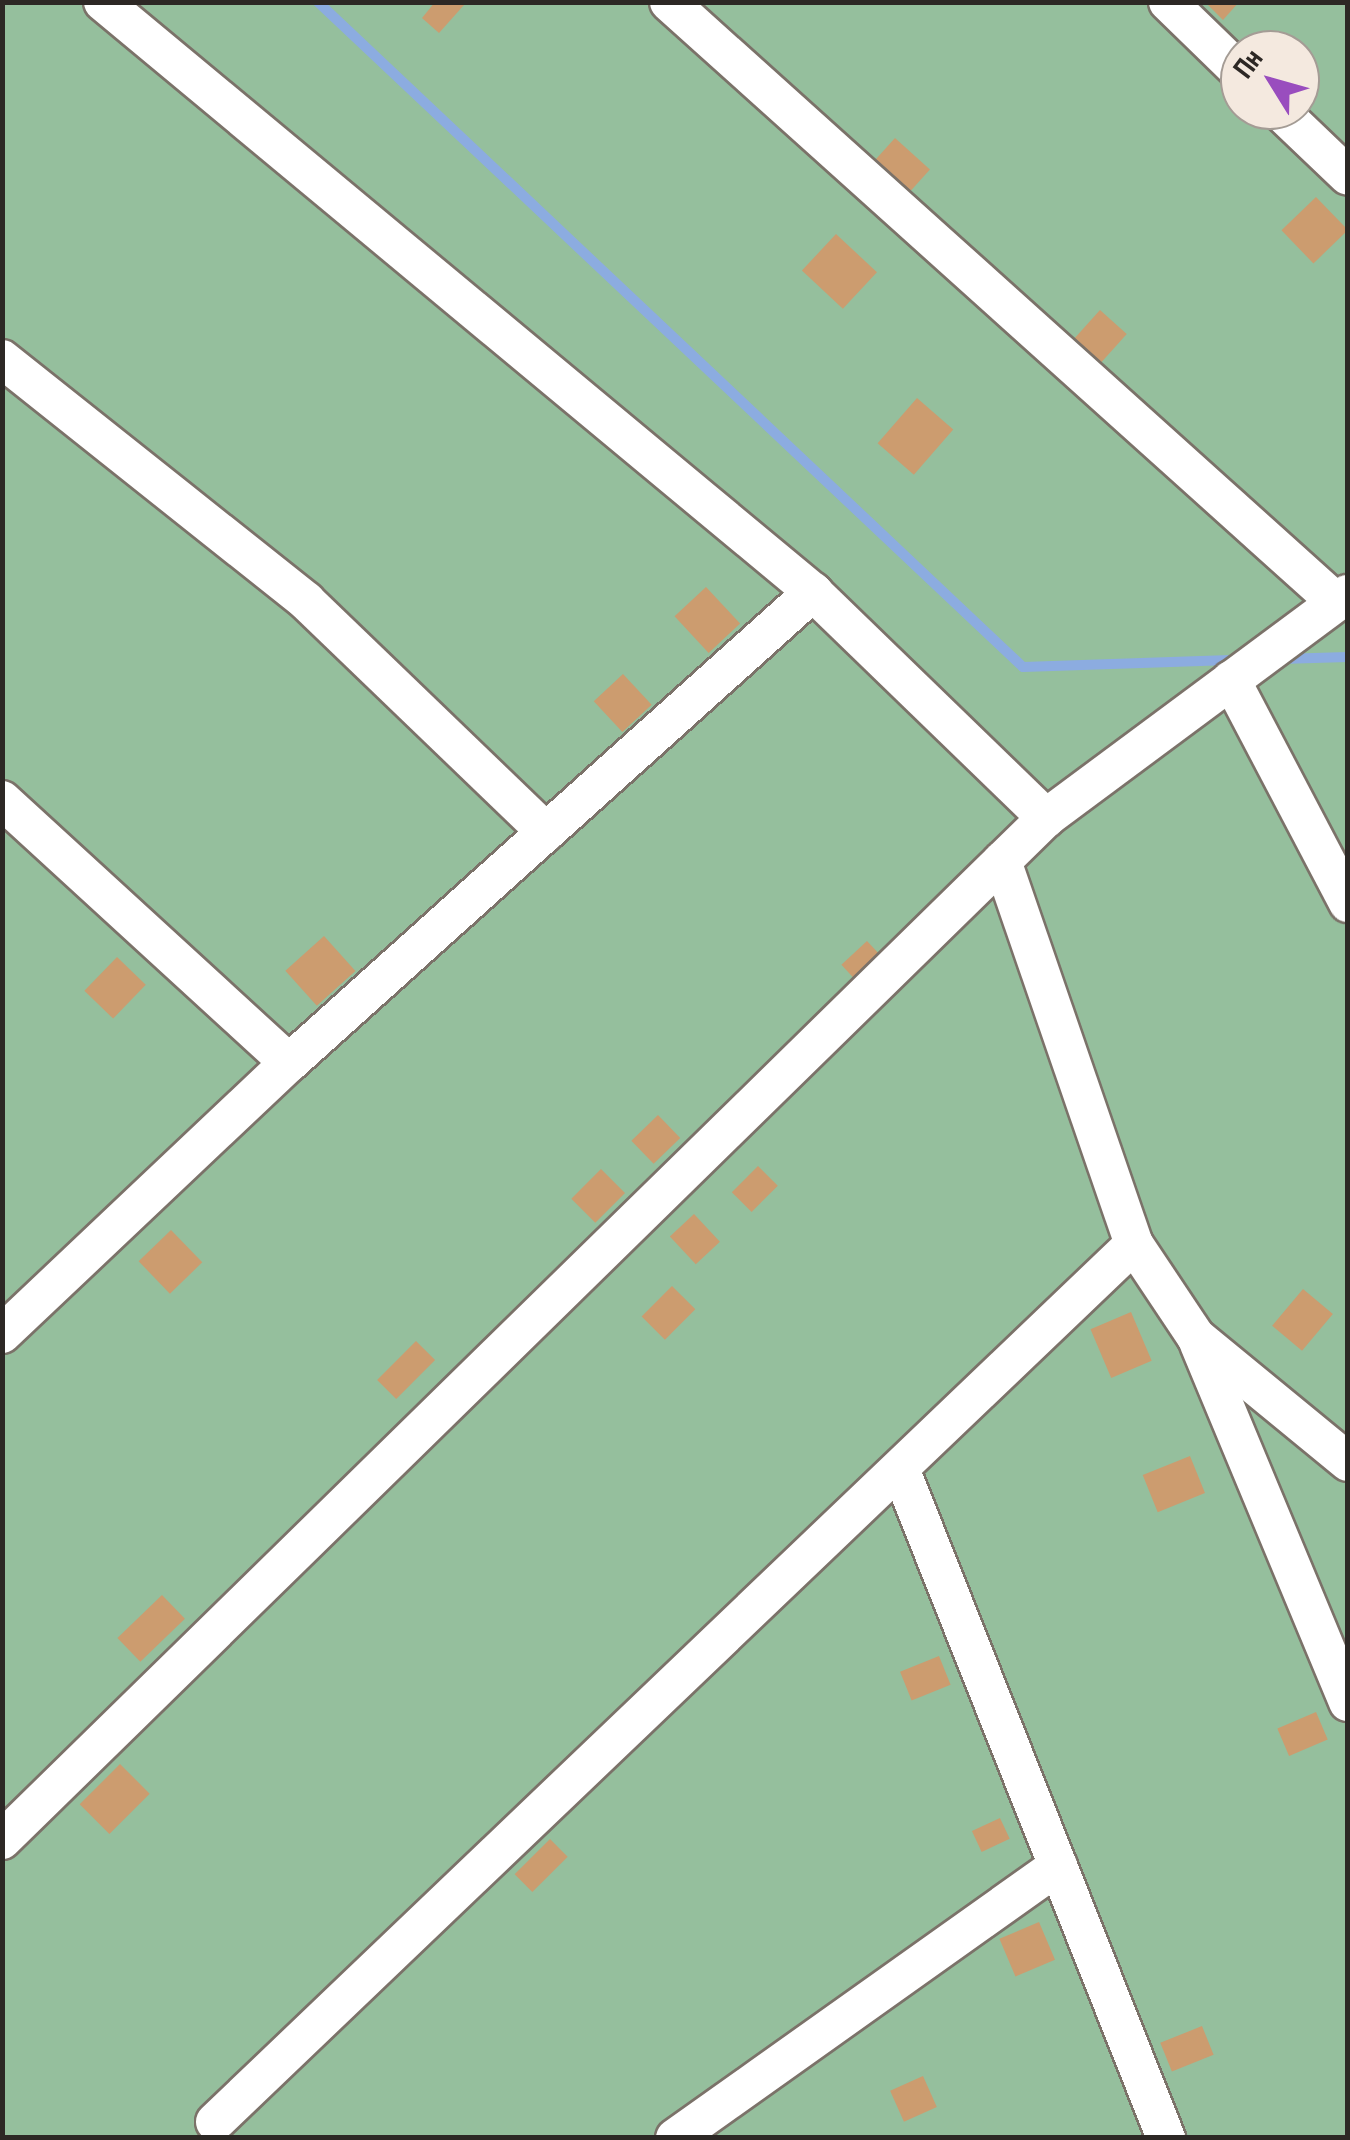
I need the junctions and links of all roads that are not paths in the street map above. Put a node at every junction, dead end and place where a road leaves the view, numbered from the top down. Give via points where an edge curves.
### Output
1 (103, 2) edge
2 (669, 2) edge
3 (1168, 2) edge
4 (1220, 53) edge
5 (1301, 130) edge
6 (1348, 176) edge
7 (2, 359) edge
8 (813, 592) junction
9 (1342, 598) edge
10 (1231, 680) junction
11 (2, 800) edge
12 (1046, 818) junction
13 (546, 832) junction
14 (1002, 861) junction
15 (1348, 903) edge
16 (289, 1063) junction
17 (1134, 1244) junction
18 (2, 1334) edge
19 (1196, 1337) junction
20 (1348, 1462) edge
21 (901, 1471) junction
22 (1348, 1702) edge
23 (2, 1840) edge
24 (1058, 1866) junction
25 (215, 2122) dead end
26 (675, 2138) edge
27 (1166, 2138) edge

1 - 8 lane
2 - 9 lane
3 - 4 lane
5 - 6 lane
7 - 13 lane via 306,600
8 - 12 lane
8 - 13 lane
9 - 10 lane
10 - 12 lane
10 - 15 lane
11 - 16 lane
12 - 14 lane
13 - 16 lane
14 - 17 lane
14 - 23 lane
16 - 18 lane
17 - 19 lane
17 - 21 lane
19 - 20 lane
19 - 22 lane
21 - 24 lane
21 - 25 lane
24 - 26 lane
24 - 27 lane

